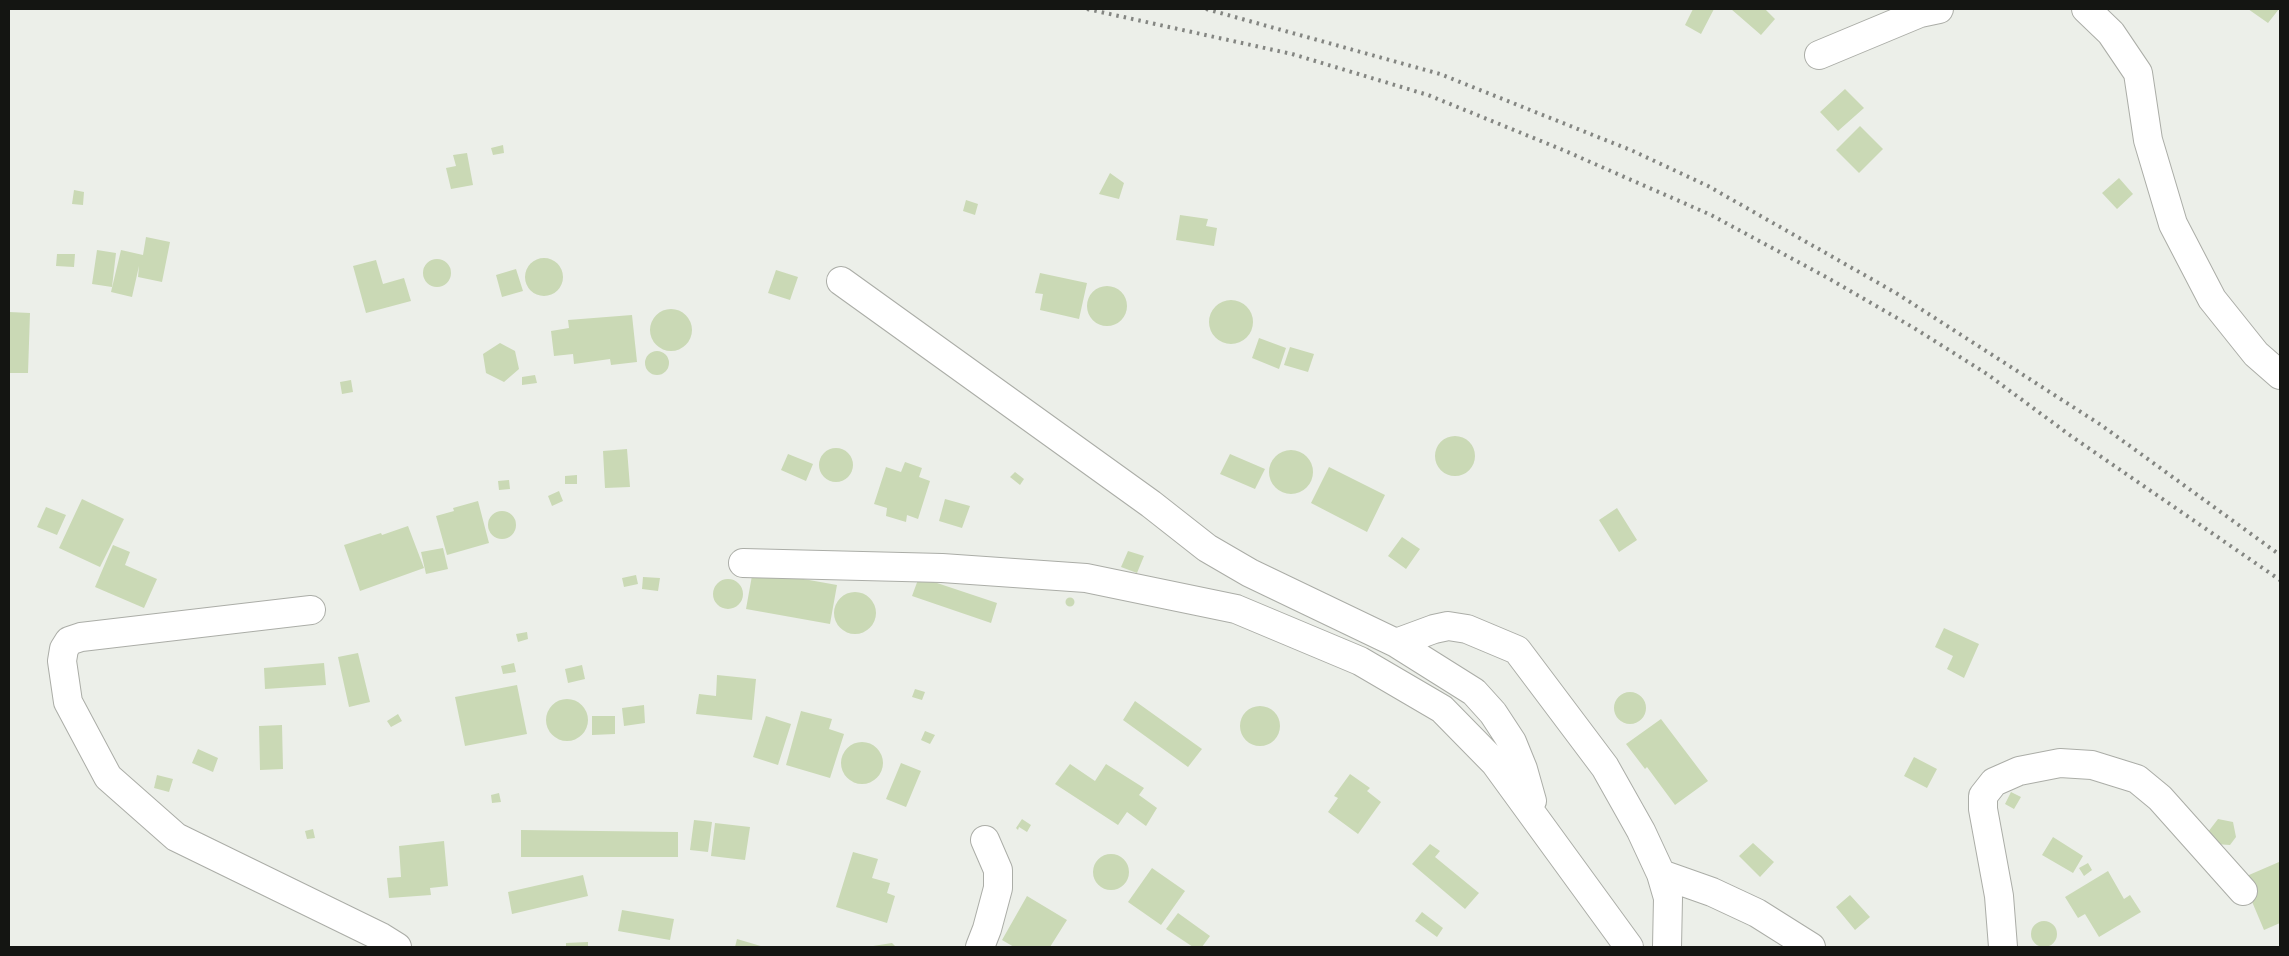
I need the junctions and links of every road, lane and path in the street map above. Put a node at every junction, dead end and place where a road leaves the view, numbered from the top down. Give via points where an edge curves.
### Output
1 (1939, 9) edge
2 (2086, 9) edge
3 (1819, 55) dead end
4 (841, 281) dead end
5 (2280, 375) edge
6 (743, 563) dead end
7 (311, 610) dead end
8 (1396, 643) junction
9 (1537, 819) junction
10 (985, 840) dead end
11 (1661, 874) junction
12 (2243, 892) dead end
13 (397, 947) edge
14 (980, 947) edge
15 (1629, 947) edge
16 (1667, 947) edge
17 (1811, 947) edge
18 (2003, 947) edge

1 - 3 street via 1920,13
2 - 5 street via 2111,33 2138,72 2148,140 2173,224 2212,299 2256,354
4 - 8 street via 1152,504 1207,548 1250,573
6 - 9 street via 942,568 1086,578 1236,609 1360,661 1442,709 1495,763
7 - 13 street via 69,641 62,661 68,702 108,777 176,837
8 - 9 street via 1474,692 1493,713 1512,742
8 - 11 street via 1448,626 1467,629 1517,650 1605,767
9 - 15 street
10 - 14 street via 999,878
11 - 16 street via 1668,898
11 - 17 street via 1756,912
12 - 18 street via 2160,798 2137,780 2092,765 2060,763 2019,771 1994,782 1983,796 1999,896

